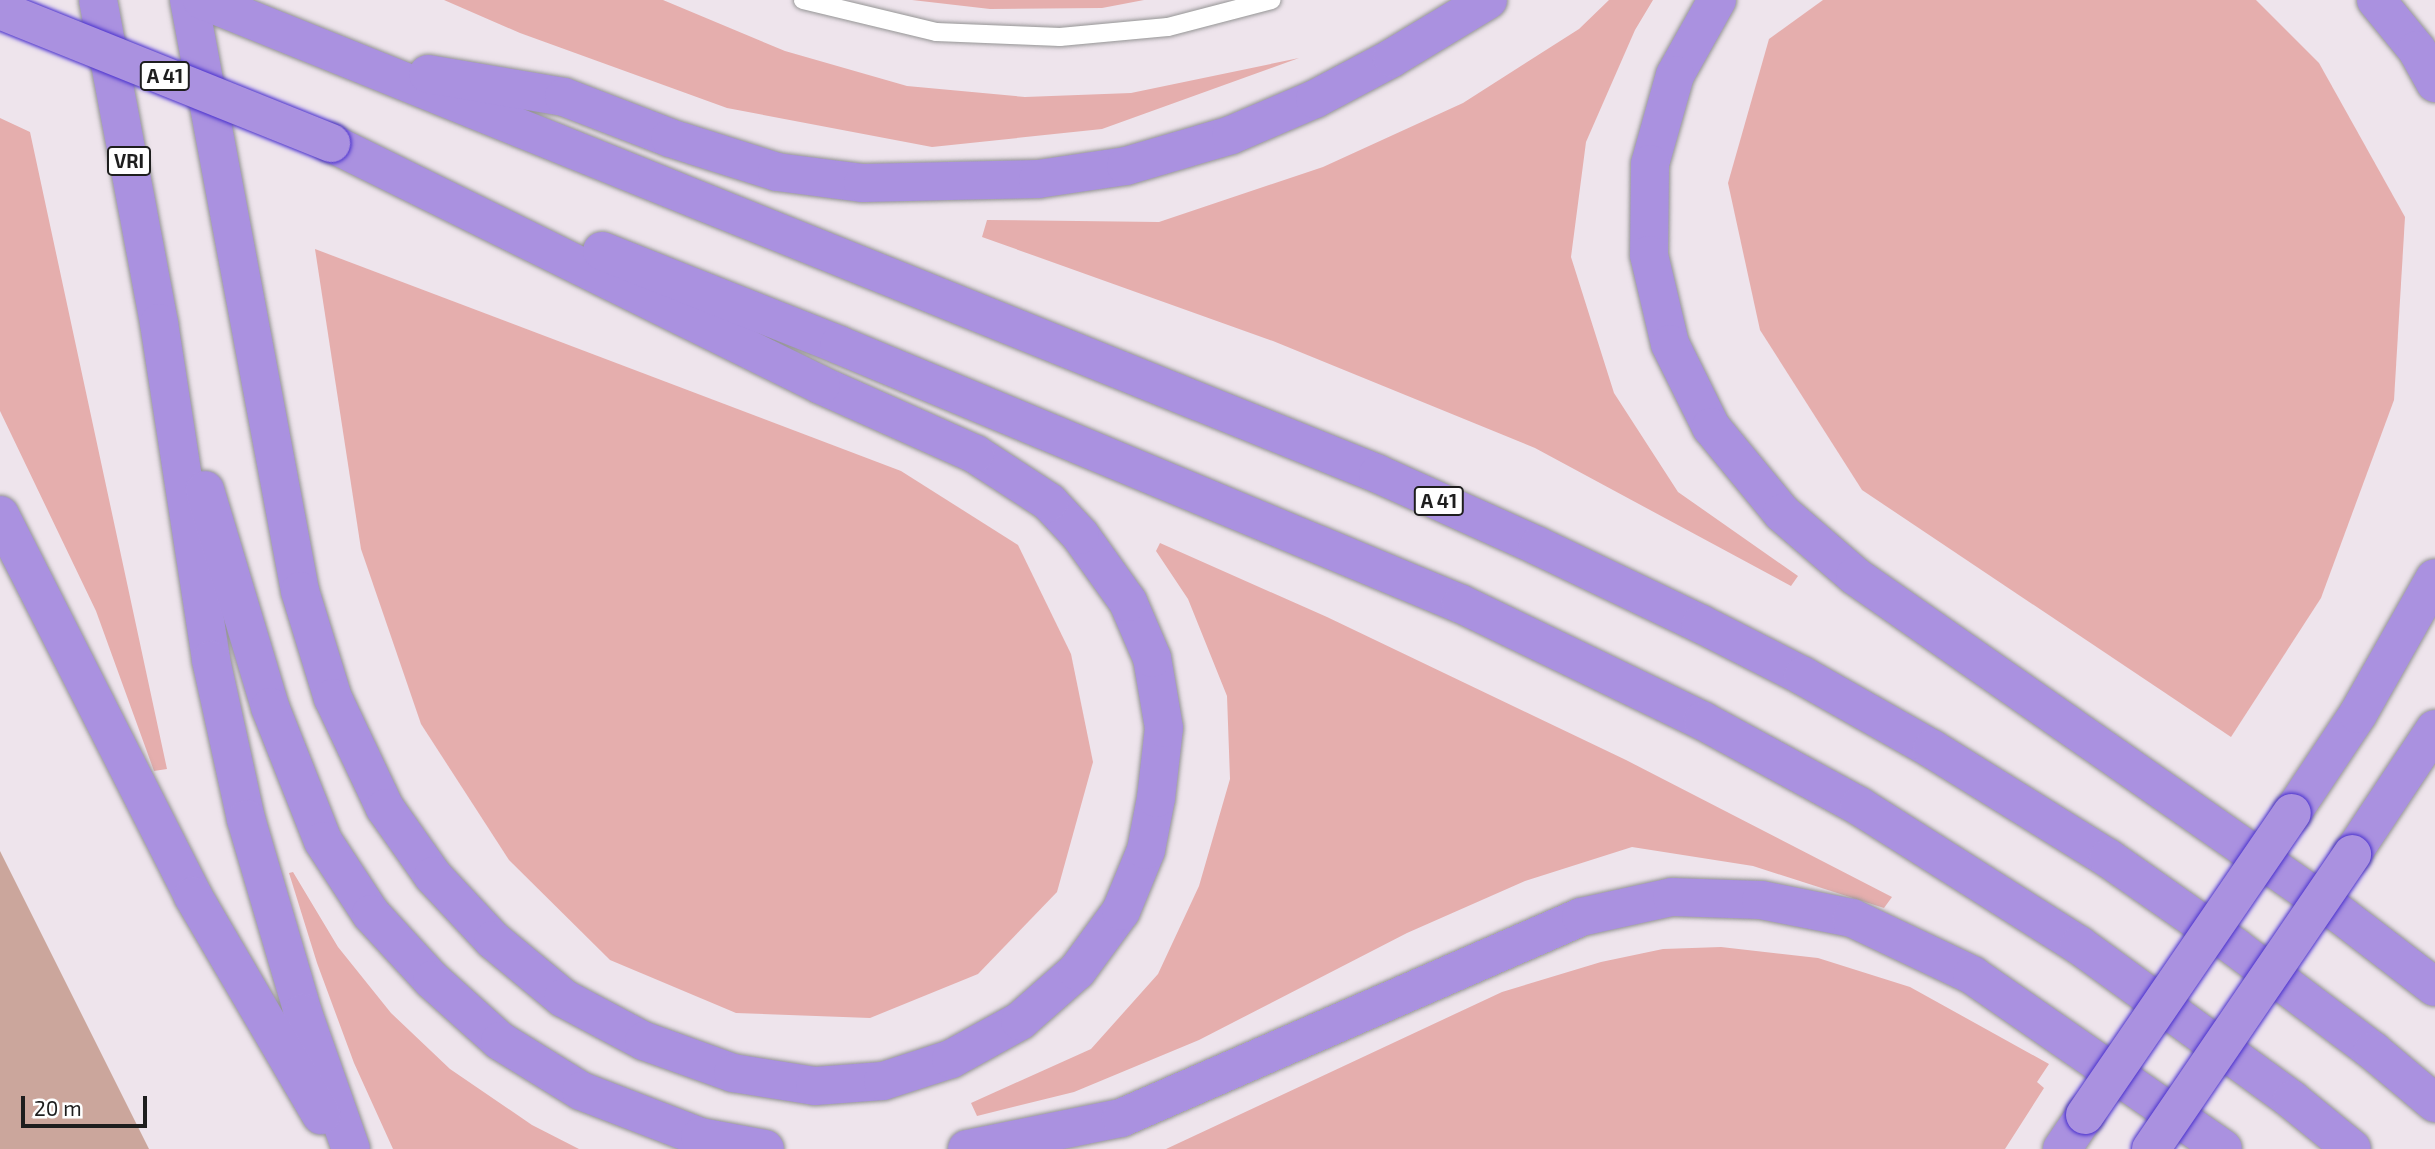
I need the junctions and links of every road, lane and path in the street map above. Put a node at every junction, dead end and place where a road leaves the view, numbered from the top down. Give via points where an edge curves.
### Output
1 (98, 0) edge
2 (189, 0) edge
3 (202, 0) edge
4 (803, 0) edge
5 (1272, 0) edge
6 (1717, 0) edge
7 (2376, 0) edge
8 (822, 3) edge
9 (1480, 4) edge
10 (0, 10) edge
11 (357, 62) junction
12 (2435, 83) edge
13 (331, 143) junction
14 (159, 323) junction
15 (0, 516) edge
16 (2435, 578) edge
17 (2435, 729) edge
18 (2435, 987) edge
19 (2435, 1103) edge
20 (341, 1149) edge
21 (351, 1149) edge
22 (765, 1149) edge
23 (967, 1149) edge
24 (2062, 1149) edge
25 (2151, 1149) edge
26 (2223, 1149) edge
27 (2352, 1149) edge

1 - 14 highway, VRI
2 - 13 highway via 300,591 333,698 385,808 433,876 493,940 563,998 643,1041 733,1073 814,1086 883,1081 951,1059 1020,1021 1077,971 1121,911 1146,850 1156,798 1164,728 1152,658 1128,602 1080,535 1049,502 975,454 821,384
3 - 11 highway, A 41
4 - 8 lane
5 - 8 lane via 1168,27 1060,37 936,32
6 - 18 highway via 1675,75 1650,164 1649,256 1670,344 1712,427 1782,513 1855,576 2341,915
7 - 12 highway via 2417,50
9 - 11 highway via 1315,99 1231,135 1126,166 1038,179 863,183 776,172 564,97
10 - 13 highway, A 41, bridge
11 - 19 highway, A 41 via 1366,469 1700,624 1932,749 2108,858 2235,947
13 - 27 highway, A 41 via 839,345 1436,593 1691,715 1859,806 2079,945
14 - 21 highway via 211,660 246,819 303,1013
14 - 22 highway via 270,708 323,841 371,914 432,980 500,1041 581,1091 700,1137
15 - 20 highway via 193,896
16 - 24 highway, bridge via 2371,692 2292,813
17 - 25 highway, bridge
23 - 26 highway via 1121,1118 1581,917 1672,897 1761,900 1852,918 1972,975

